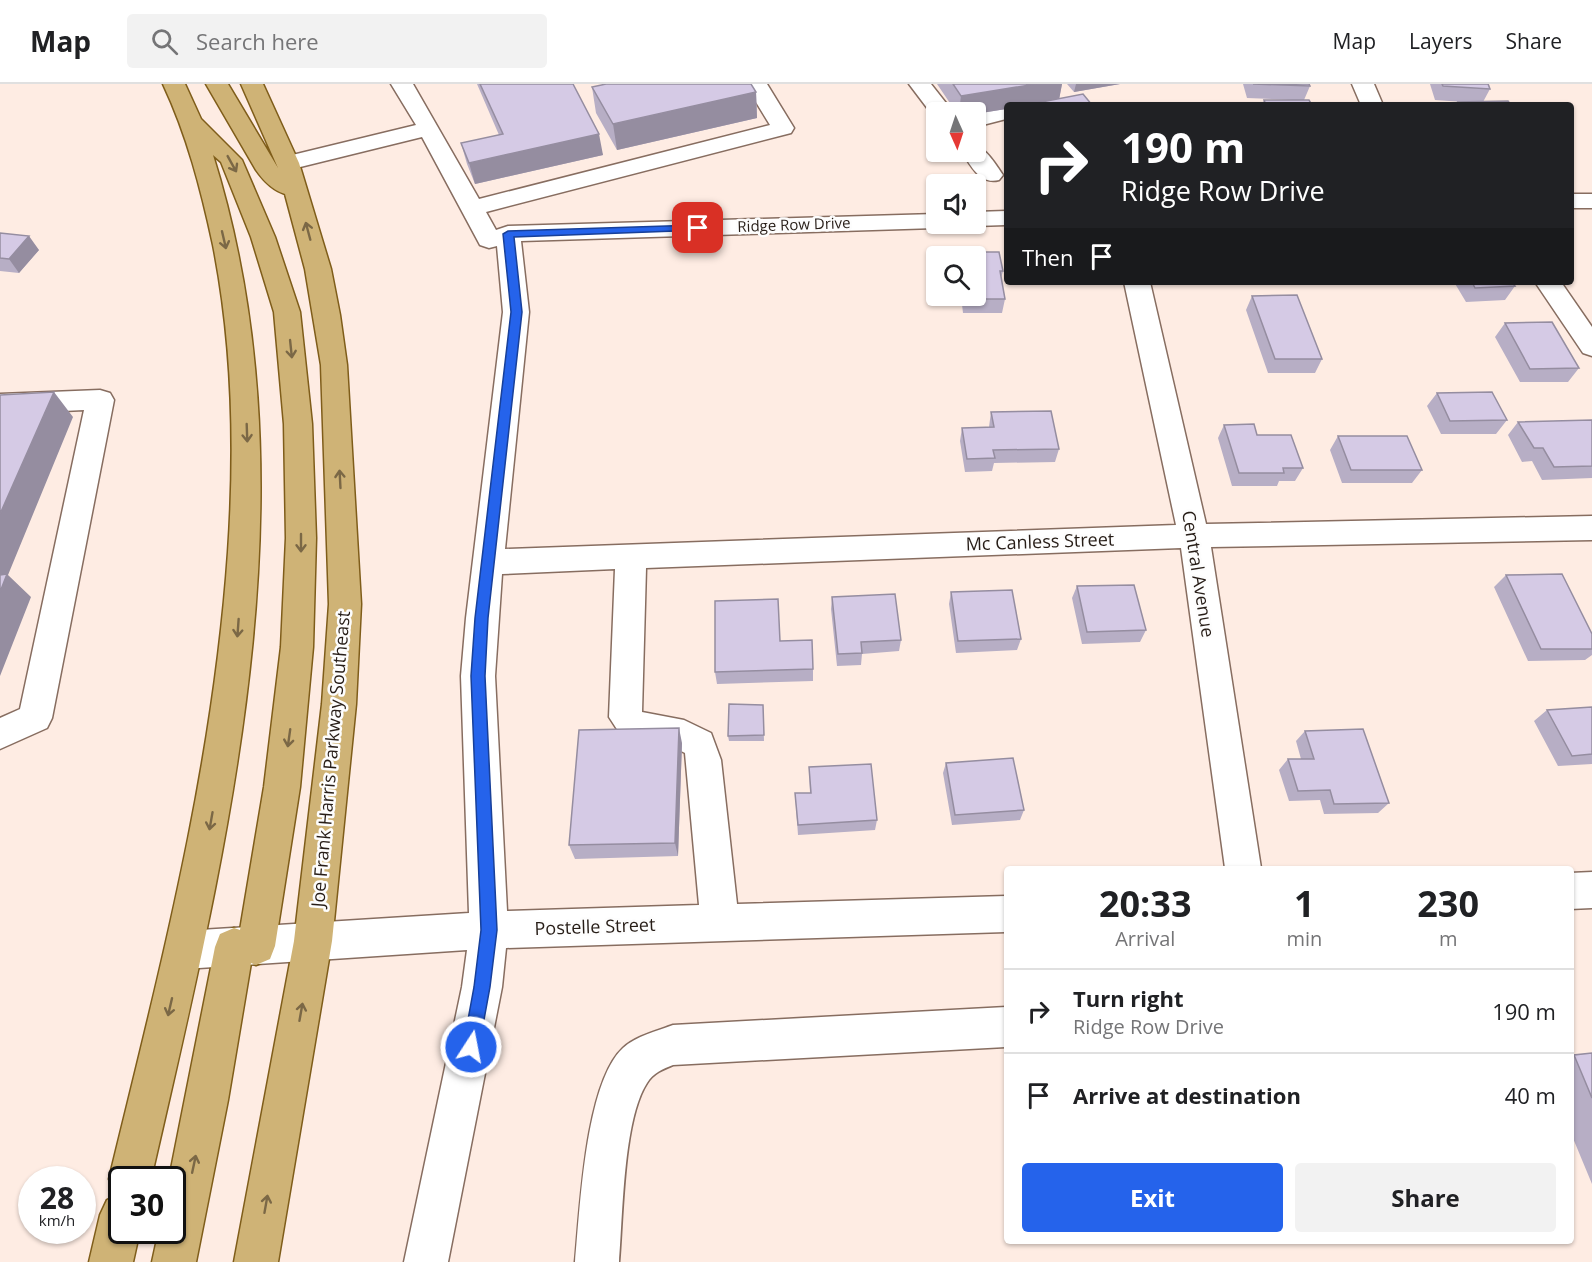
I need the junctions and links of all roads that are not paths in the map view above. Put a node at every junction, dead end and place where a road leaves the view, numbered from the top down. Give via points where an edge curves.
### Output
1 (174, 84) edge
2 (217, 84) edge
3 (252, 84) edge
4 (402, 84) edge
5 (756, 84) edge
6 (920, 84) edge
7 (1364, 84) edge
8 (934, 102) edge
9 (1371, 102) edge
10 (1004, 113) edge
11 (986, 118) edge
12 (192, 123) junction
13 (429, 129) junction
14 (981, 162) edge
15 (991, 175) dead end
16 (292, 178) junction
17 (1574, 201) edge
18 (1592, 201) edge
19 (472, 208) junction
20 (1004, 218) edge
21 (986, 219) edge
22 (926, 221) edge
23 (508, 234) junction
24 (1138, 285) edge
25 (1550, 285) edge
26 (1592, 347) edge
27 (0, 404) edge
28 (1592, 528) edge
29 (1194, 536) junction
30 (631, 557) junction
31 (489, 562) junction
32 (0, 734) edge
33 (1243, 866) edge
34 (1592, 890) edge
35 (1574, 891) edge
36 (1004, 914) edge
37 (720, 923) junction
38 (489, 930) junction
39 (314, 941) junction
40 (245, 946) junction
41 (184, 950) junction
42 (1004, 1027) edge
43 (133, 1166) edge
44 (115, 1244) edge
45 (111, 1262) edge
46 (174, 1262) edge
47 (256, 1262) edge
48 (426, 1262) edge
49 (597, 1262) edge

1 - 12 main road
2 - 16 main road via 272,176
3 - 16 main road, Joe Frank Harris Parkway Southeast
4 - 13 street
5 - 19 street via 783,128
6 - 8 street
7 - 9 street
10 - 11 street
12 -> 40 main road via 231,160 263,237 286,312 297,413 301,549 297,647 284,776
12 -> 41 main road via 213,191 235,293 248,443 237,638 225,739
13 - 16 street
13 - 19 street
14 - 15 street
39 -> 16 main road, Joe Frank Harris Parkway Southeast via 339,705 344,558 334,365 318,269
17 - 18 street
19 - 23 street, Ridge Row Drive via 489,240
20 - 21 street
22 - 23 street, Ridge Row Drive
23 - 31 street via 516,312
24 - 29 street, Central Avenue
25 - 26 street
27 - 32 street via 100,400 36,718
28 - 29 street, Mc Canless Street
29 - 30 street, Mc Canless Street
29 - 33 street, Central Avenue
30 - 31 street, Mc Canless Street
30 - 37 street via 626,717 634,726 684,735 699,744 704,760
31 - 38 street via 478,676
34 - 35 street
36 - 37 street, Postelle Street
37 - 38 street, Postelle Street
38 - 39 street, Postelle Street
38 - 48 street via 477,1017
39 - 40 street, Postelle Street
47 -> 39 main road, Joe Frank Harris Parkway Southeast
40 - 41 street, Postelle Street
46 -> 40 main road via 207,1100
41 -> 43 main road
42 - 49 street via 673,1045 650,1054 634,1066 612,1118
44 - 45 main road

